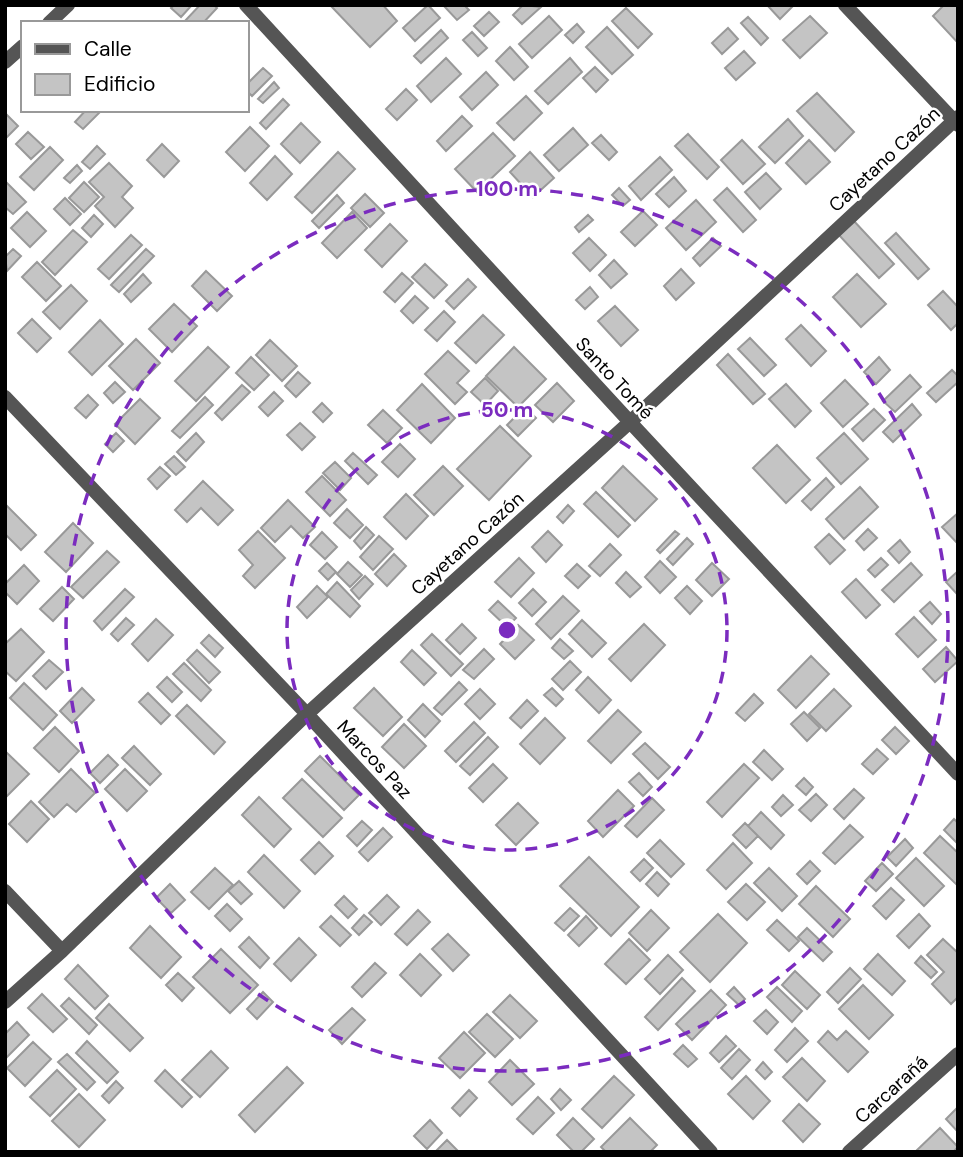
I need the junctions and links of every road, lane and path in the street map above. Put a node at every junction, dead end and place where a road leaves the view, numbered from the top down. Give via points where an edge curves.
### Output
1 (68, 5) edge
2 (246, 5) edge
3 (845, 5) edge
4 (51, 21) edge
5 (21, 48) edge
6 (5, 62) edge
7 (956, 121) edge
8 (5, 397) edge
9 (630, 422) junction
10 (307, 714) junction
11 (958, 774) edge
12 (5, 891) edge
13 (62, 951) junction
14 (5, 1002) edge
15 (958, 1054) edge
16 (711, 1152) edge
17 (849, 1152) edge

1 - 4 street
2 - 9 street, Santo Tomé
3 - 7 street
5 - 6 street
7 - 9 street, Cayetano Cazón
8 - 10 street, Marcos Paz
9 - 10 street, Cayetano Cazón
9 - 11 street, Santo Tomé
10 - 13 street, Cayetano Cazón
10 - 16 street, Marcos Paz
12 - 13 street
13 - 14 street, Cayetano Cazón
15 - 17 street, Carcarañá

